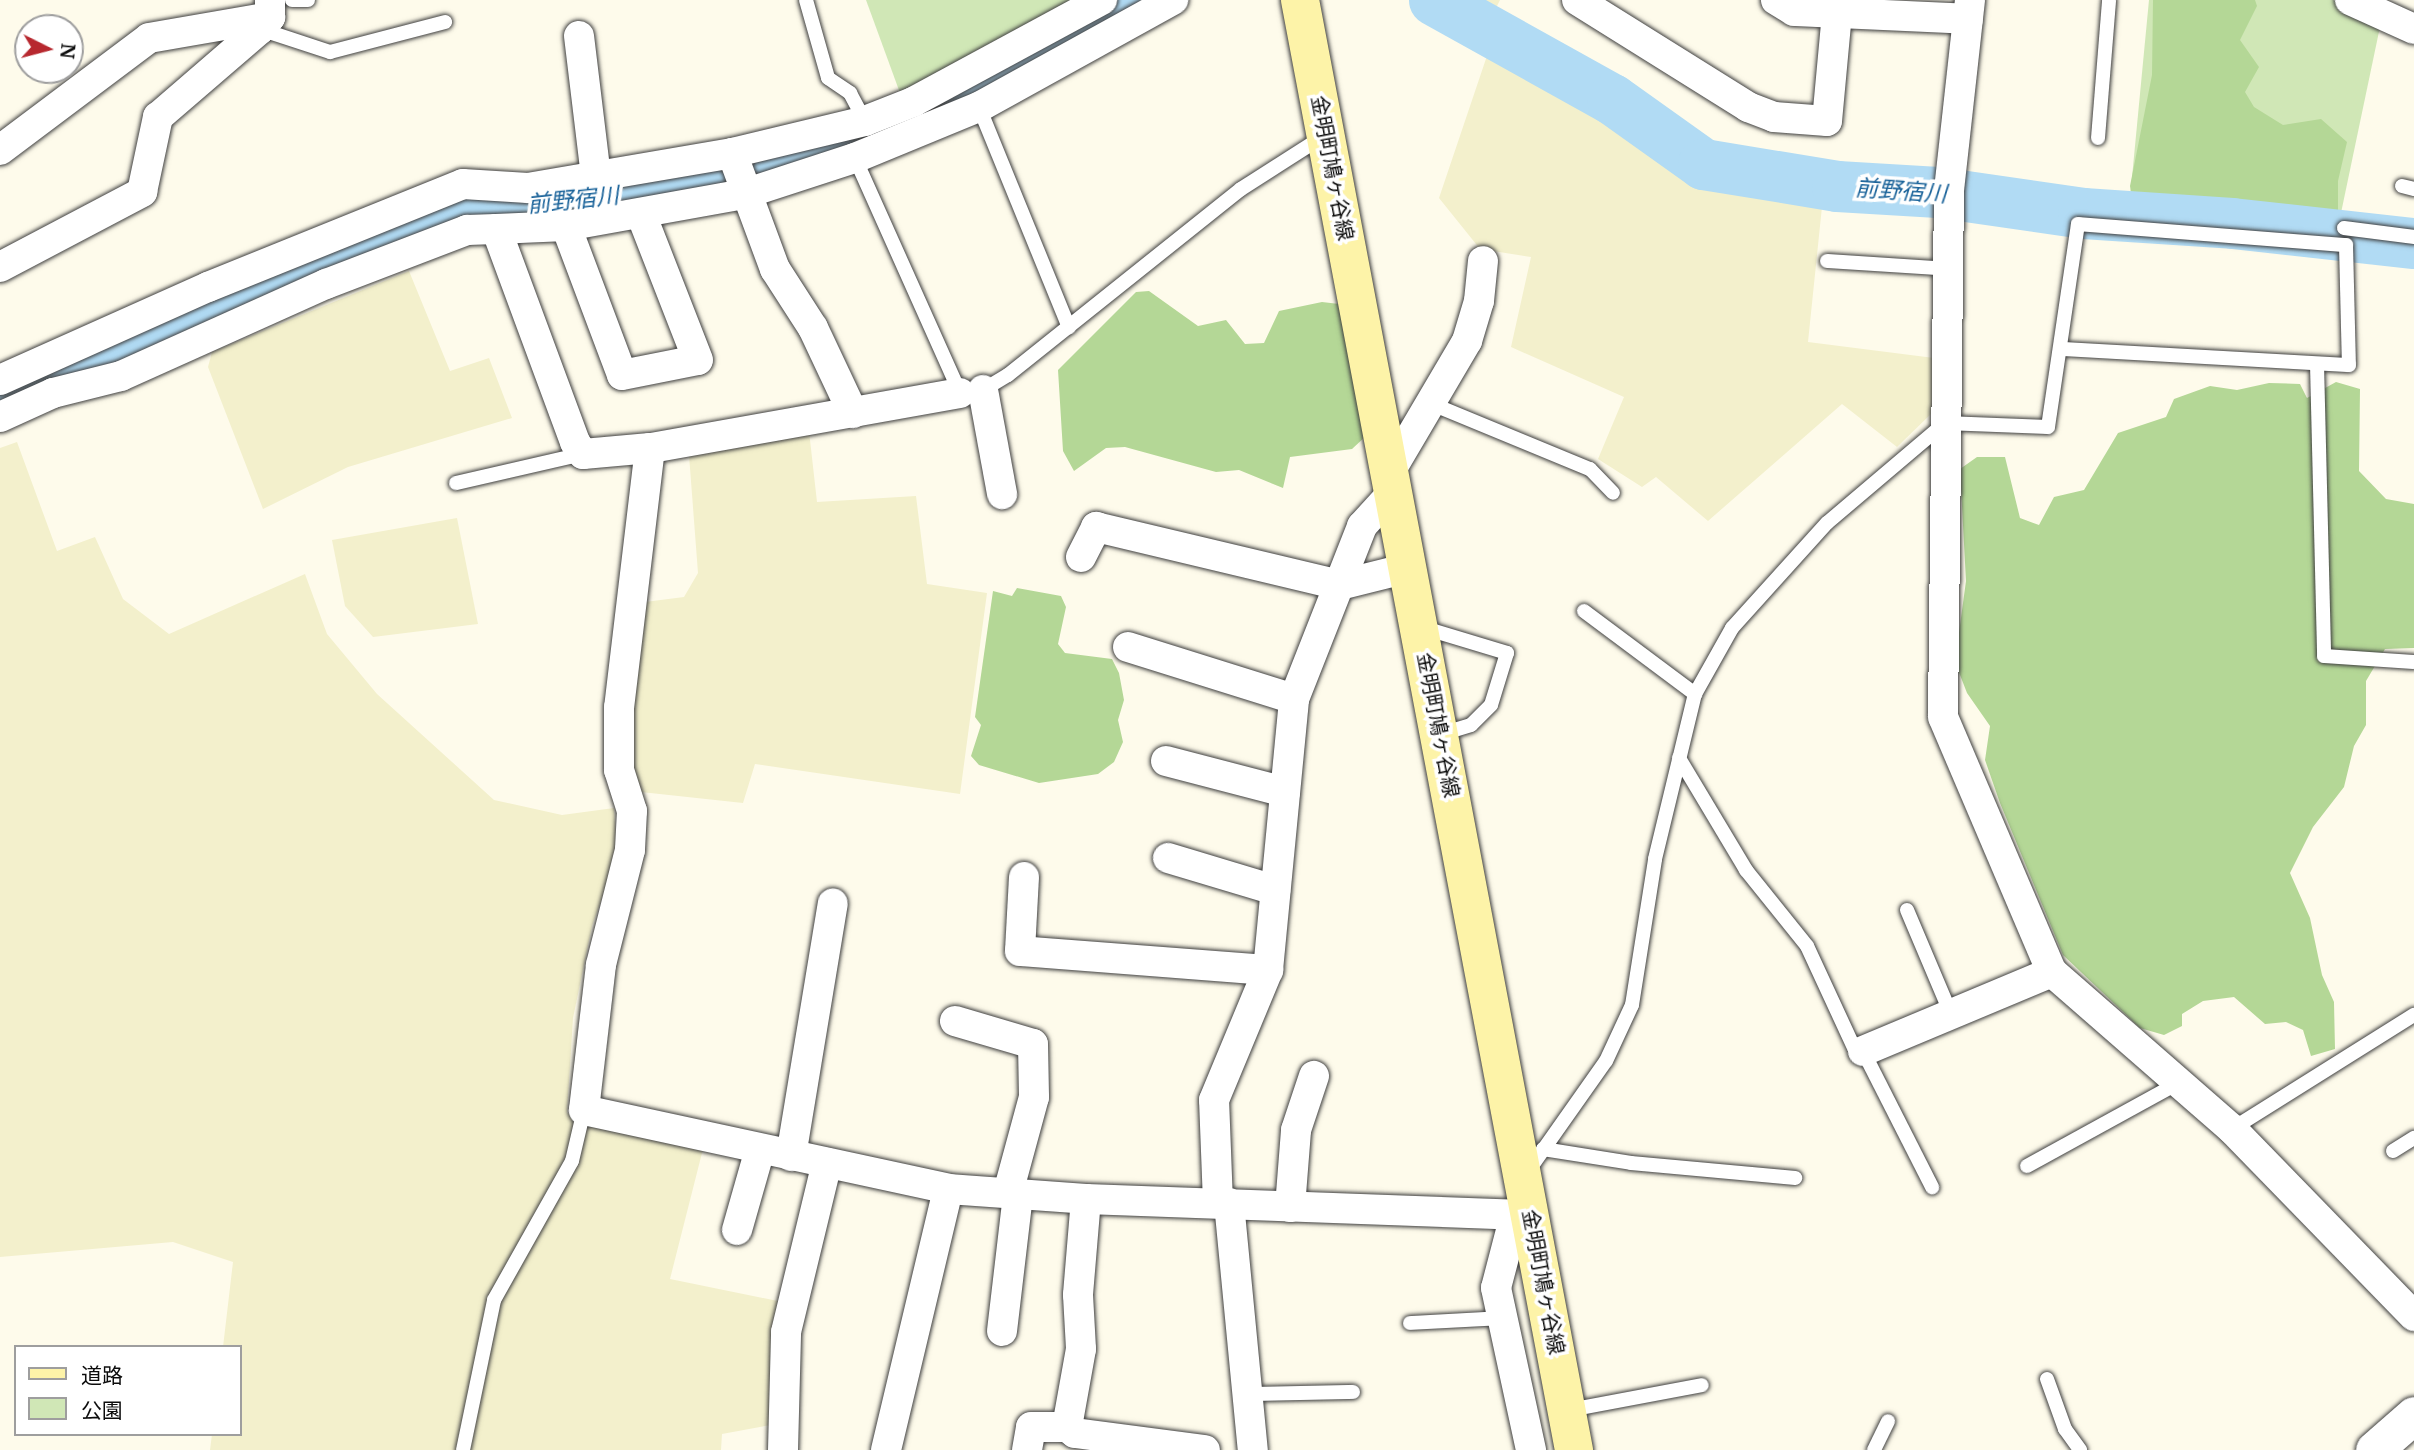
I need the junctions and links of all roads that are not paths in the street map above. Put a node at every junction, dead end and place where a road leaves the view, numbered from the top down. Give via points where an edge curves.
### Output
1 (308, 0) edge
2 (806, 0) edge
3 (1102, 0) edge
4 (1173, 0) edge
5 (1300, 0) edge
6 (1577, 0) edge
7 (1776, 0) edge
8 (2109, 0) edge
9 (2350, 0) edge
10 (1969, 9) edge
11 (273, 11) edge
12 (1838, 13) junction
13 (445, 22) dead end
14 (2414, 29) edge
15 (579, 36) dead end
16 (979, 107) junction
17 (865, 121) junction
18 (1325, 135) junction
19 (2098, 138) dead end
20 (0, 150) edge
21 (733, 153) junction
22 (855, 158) junction
23 (596, 177) junction
24 (744, 194) junction
25 (641, 214) junction
26 (566, 226) junction
27 (2344, 228) dead end
28 (496, 229) junction
29 (2414, 237) edge
30 (311, 244) junction
31 (1483, 261) dead end
32 (1827, 261) dead end
33 (0, 267) edge
34 (1950, 269) junction
35 (326, 284) junction
36 (1069, 327) junction
37 (2061, 349) junction
38 (2317, 364) junction
39 (0, 380) edge
40 (971, 391) junction
41 (1432, 404) junction
42 (853, 413) junction
43 (0, 417) edge
44 (1945, 423) junction
45 (650, 448) junction
46 (583, 454) junction
47 (1392, 481) junction
48 (456, 483) dead end
49 (1613, 493) dead end
50 (1002, 494) dead end
51 (1081, 557) dead end
52 (1408, 568) junction
53 (1339, 585) junction
54 (1584, 611) dead end
55 (1419, 627) junction
56 (1128, 647) dead end
57 (2414, 662) edge
58 (1695, 694) junction
59 (1293, 699) junction
60 (1440, 734) junction
61 (1679, 758) junction
62 (1166, 761) dead end
63 (1285, 792) junction
64 (1168, 858) dead end
65 (1024, 877) dead end
66 (1275, 890) junction
67 (833, 904) dead end
68 (1908, 910) dead end
69 (1268, 970) junction
70 (2052, 972) junction
71 (1951, 1014) junction
72 (2414, 1015) edge
73 (954, 1021) dead end
74 (1863, 1051) junction
75 (1314, 1076) dead end
76 (2178, 1083) junction
77 (583, 1110) junction
78 (2232, 1129) junction
79 (2414, 1138) edge
80 (760, 1149) junction
81 (2393, 1151) dead end
82 (791, 1156) junction
83 (827, 1163) junction
84 (2027, 1166) dead end
85 (1795, 1178) dead end
86 (1932, 1187) dead end
87 (948, 1189) junction
88 (1528, 1190) junction
89 (1013, 1194) junction
90 (1086, 1199) junction
91 (1223, 1203) junction
92 (1290, 1207) junction
93 (737, 1230) dead end
94 (2414, 1316) edge
95 (1500, 1318) junction
96 (1410, 1323) dead end
97 (1002, 1331) dead end
98 (2047, 1379) dead end
99 (1702, 1385) dead end
100 (1353, 1392) dead end
101 (1248, 1394) junction
102 (1567, 1410) junction
103 (2414, 1415) edge
104 (1888, 1421) dead end
105 (1067, 1427) junction
106 (463, 1450) edge
107 (783, 1450) edge
108 (886, 1450) edge
109 (1027, 1450) edge
110 (1205, 1450) edge
111 (1253, 1450) edge
112 (1531, 1450) edge
113 (1574, 1450) edge
114 (1874, 1450) edge
115 (2080, 1450) edge
116 (2374, 1450) edge

1 - 11 lane
2 - 17 lane via 828,78 850,93
3 - 17 street via 913,102
4 - 16 street
5 - 18 main road, 金明町鳩ヶ谷線
6 - 12 street via 1748,107 1774,117 1827,121
7 - 12 street via 1794,11
8 - 19 lane
9 - 14 street
10 - 12 street
10 - 34 street via 1949,189
11 - 13 lane via 330,52
11 - 20 street via 149,38
11 - 33 street via 158,117 142,192
15 - 23 street
16 - 22 street
16 - 36 lane
17 - 21 street
18 - 36 lane via 1241,189
18 - 47 main road, 金明町鳩ヶ谷線
21 - 23 street
21 - 24 street
22 - 24 street
22 - 40 lane
23 - 30 street via 528,188 463,184
24 - 25 street
24 - 42 street via 775,269 813,328
25 - 26 street
25 - 26 street via 698,360 622,375
26 - 28 street
27 - 29 lane
28 - 35 street via 467,230
28 - 46 street
30 - 35 street
30 - 39 street
31 - 41 street via 1479,300 1467,341
32 - 34 lane
34 - 44 street
35 - 43 street via 121,376 53,393
36 - 40 lane
37 - 38 lane
37 - 38 lane via 2078,224 2346,245 2349,366
37 - 44 lane via 2048,427
38 - 57 lane via 2324,656
40 - 42 street
40 - 50 street
41 - 47 street
41 - 49 lane via 1590,469
42 - 45 street
44 - 58 lane via 1819,532 1732,628
44 - 70 street via 1942,718
45 - 46 street
45 - 77 street via 619,707 619,770 632,811 629,850 601,965
46 - 48 lane
47 - 52 main road, 金明町鳩ヶ谷線
47 - 53 street via 1362,526
51 - 53 street via 1096,527
52 - 53 street
52 - 55 main road, 金明町鳩ヶ谷線
53 - 59 street
54 - 58 lane
55 - 60 main road, 金明町鳩ヶ谷線
55 - 60 lane via 1507,653 1491,705 1471,725
56 - 59 street
58 - 61 lane
59 - 63 street
60 - 88 main road, 金明町鳩ヶ谷線
61 - 74 lane via 1746,870 1807,946 1857,1054
61 - 88 lane via 1655,859 1632,1005 1606,1061
62 - 63 street
63 - 66 street
64 - 66 street
65 - 69 street via 1020,951
66 - 69 street
67 - 82 street
68 - 71 lane
69 - 91 street via 1214,1100
70 - 71 street
70 - 76 street
71 - 74 street
72 - 78 lane
73 - 89 street via 1032,1044 1034,1097
74 - 86 lane
75 - 92 street via 1296,1130
76 - 78 street
76 - 84 lane
77 - 80 street
77 - 106 lane via 572,1161 494,1300
78 - 94 street
79 - 81 lane
80 - 82 street
80 - 93 street
82 - 83 street
83 - 87 street
83 - 107 street via 786,1332
85 - 88 lane via 1631,1163
87 - 89 street
87 - 108 street
88 - 92 street
88 - 95 street via 1496,1288
88 - 102 main road, 金明町鳩ヶ谷線
89 - 90 street
89 - 97 street
90 - 91 street
90 - 105 street via 1078,1295 1081,1349
91 - 92 street
91 - 101 street
95 - 96 lane
95 - 112 street
98 - 115 lane via 2065,1429
99 - 102 lane
100 - 101 lane
101 - 111 street
102 - 113 main road, 金明町鳩ヶ谷線
103 - 116 street
104 - 114 lane
105 - 109 street via 1031,1427
105 - 110 street via 1075,1433

